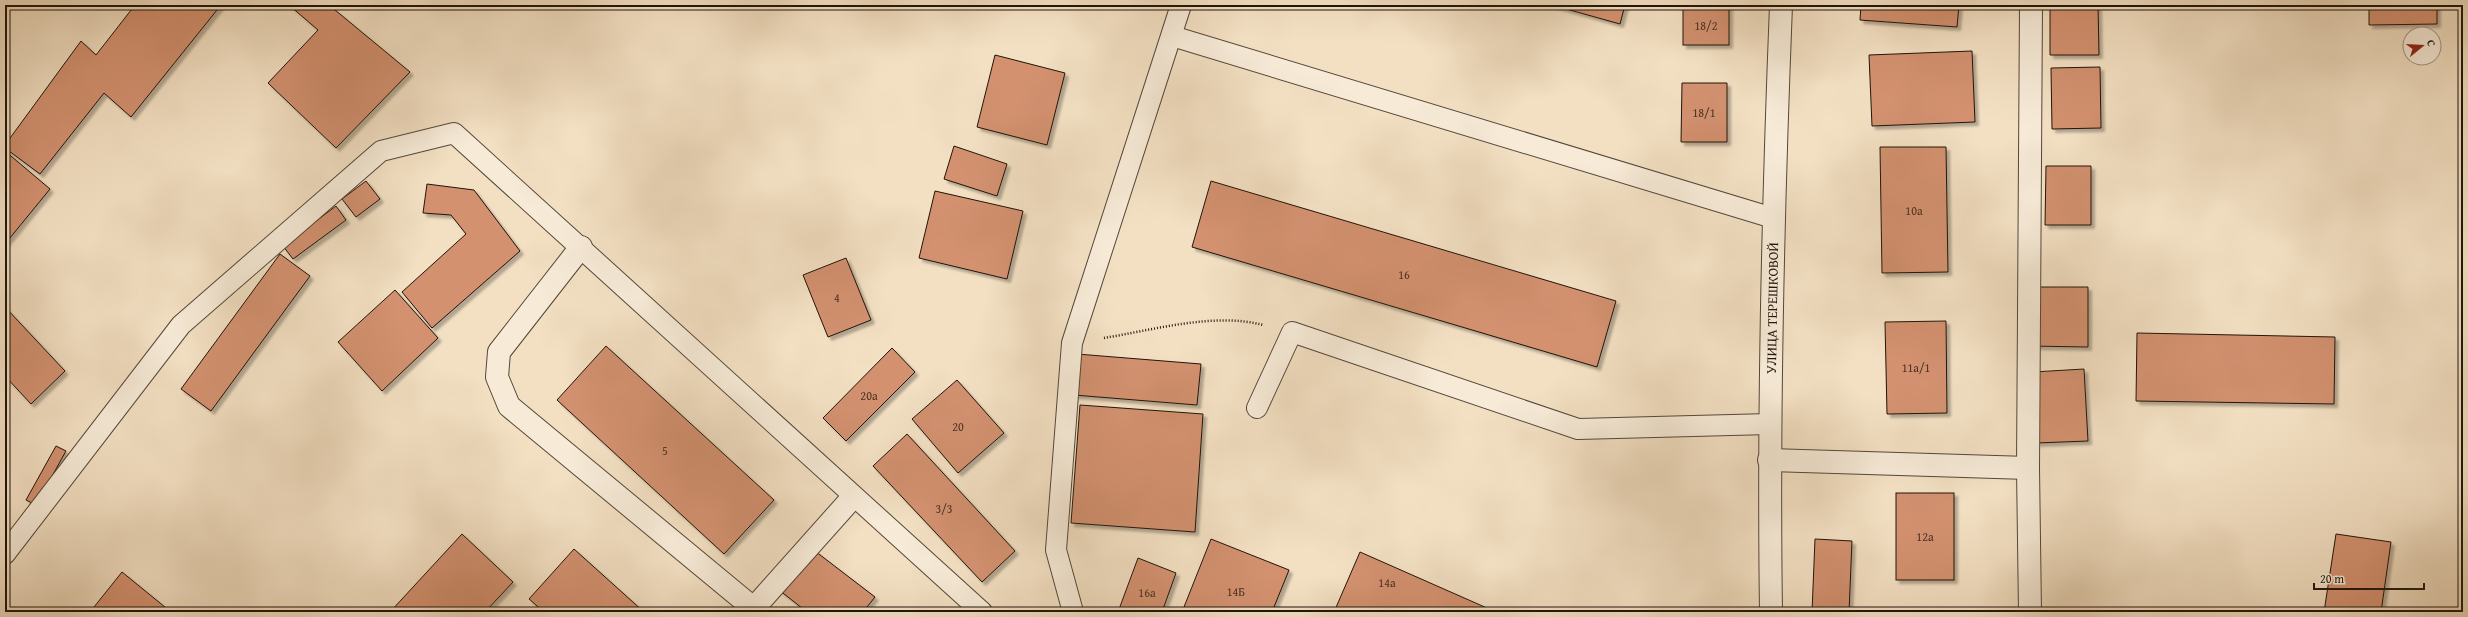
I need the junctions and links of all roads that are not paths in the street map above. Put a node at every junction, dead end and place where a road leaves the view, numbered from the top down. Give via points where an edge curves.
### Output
1 (1181, 5) edge
2 (1781, 5) edge
3 (2031, 5) edge
4 (1172, 36) junction
5 (1773, 218) junction
6 (581, 248) junction
7 (1257, 408) dead end
8 (1770, 424) junction
9 (1769, 460) junction
10 (2028, 468) junction
11 (853, 497) junction
12 (5, 554) edge
13 (756, 610) edge
14 (982, 612) edge
15 (1073, 612) edge
16 (1772, 612) edge
17 (2030, 612) edge

1 - 4 lane
2 - 5 street, УЛИЦА ТЕРЕШКОВОЙ
3 - 10 street
4 - 5 lane
4 - 15 lane via 1072,343 1056,550
5 - 8 street, УЛИЦА ТЕРЕШКОВОЙ
6 - 11 lane
6 - 12 lane via 454,133 381,151 181,325
6 - 13 street via 499,352 497,377 508,406
7 - 8 lane via 1292,332 1578,429
8 - 9 street, УЛИЦА ТЕРЕШКОВОЙ
9 - 10 street
9 - 16 street, УЛИЦА ТЕРЕШКОВОЙ
10 - 17 street
11 - 13 street
11 - 14 lane

